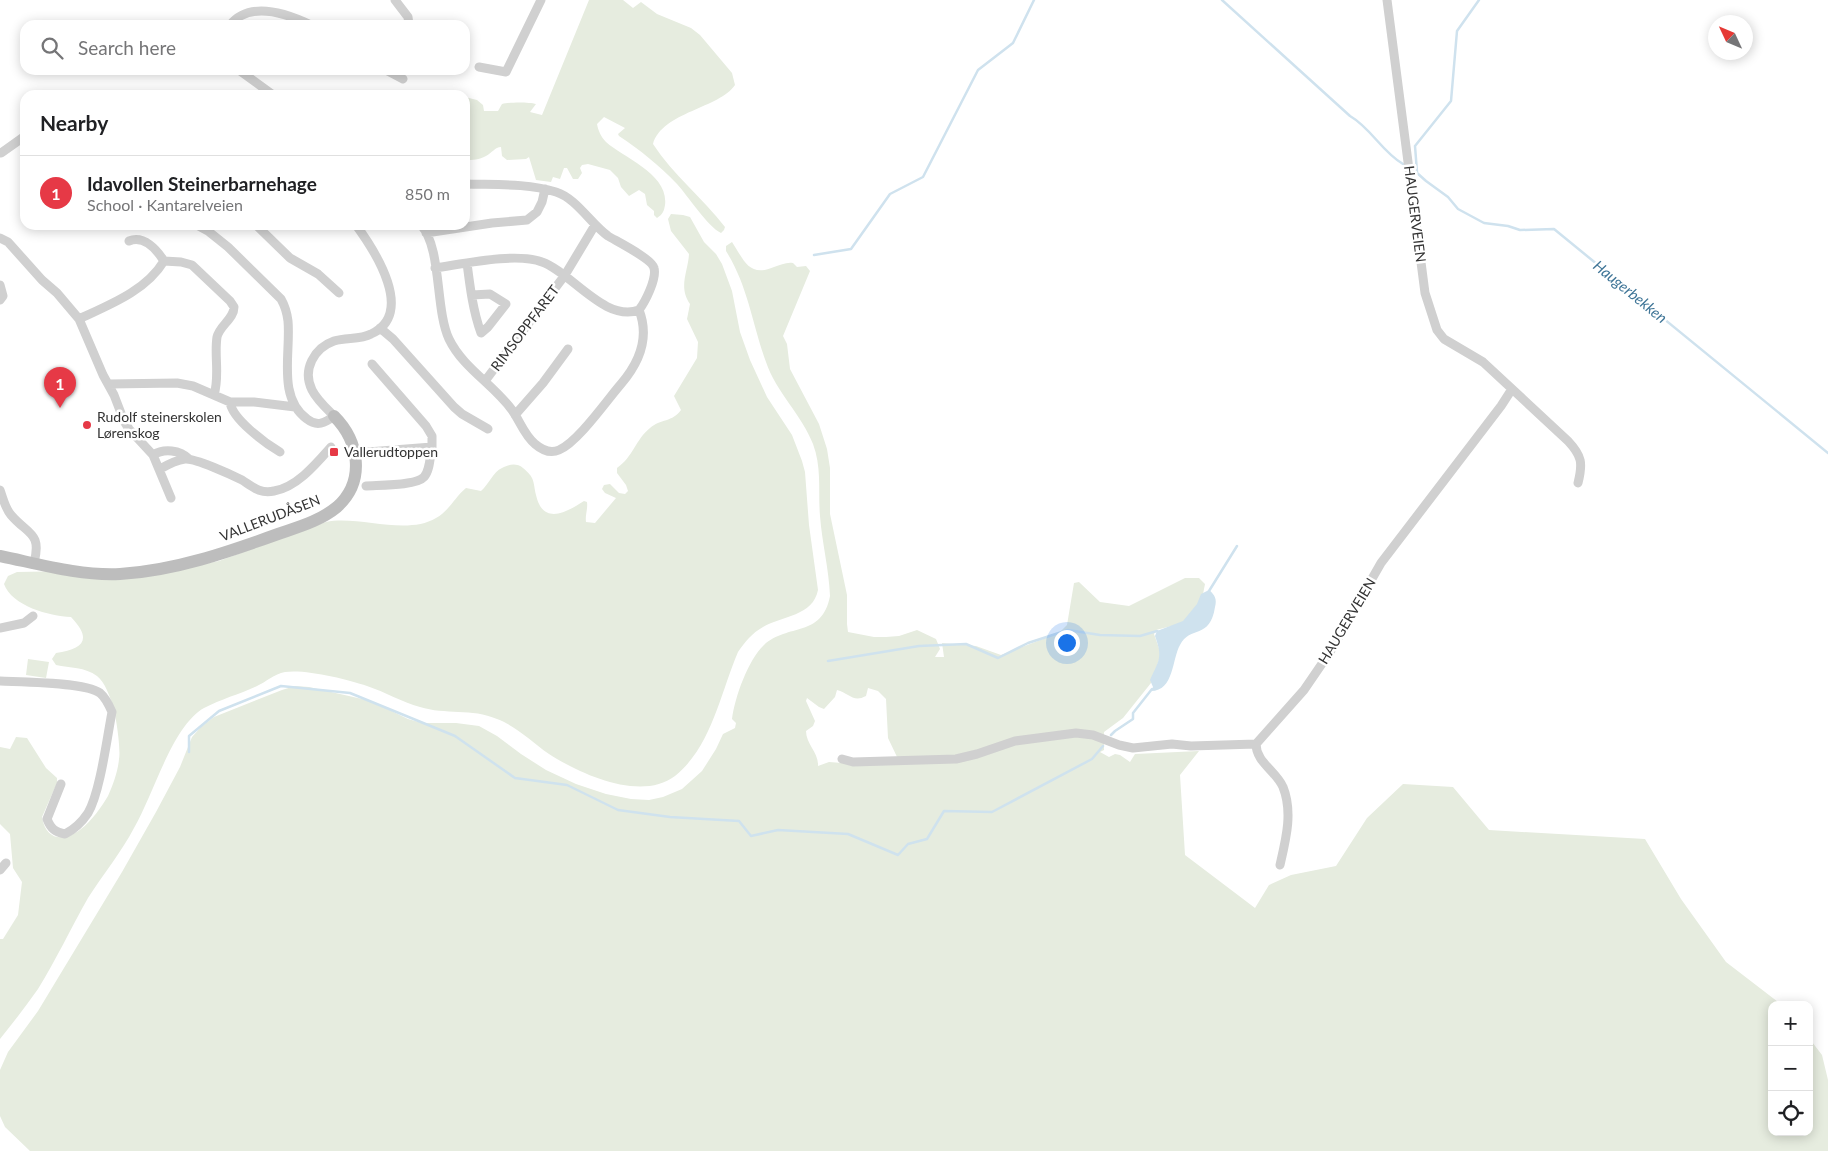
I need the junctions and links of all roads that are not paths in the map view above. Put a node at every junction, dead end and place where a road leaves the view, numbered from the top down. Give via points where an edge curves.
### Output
1 (395, 0) edge
2 (541, 0) edge
3 (1387, 0) edge
4 (235, 20) edge
5 (301, 20) edge
6 (408, 20) edge
7 (479, 67) dead end
8 (246, 75) edge
9 (397, 75) edge
10 (403, 78) dead end
11 (266, 90) edge
12 (20, 139) edge
13 (1, 152) edge
14 (470, 184) edge
15 (545, 189) junction
16 (470, 225) edge
17 (595, 225) junction
18 (211, 230) edge
19 (261, 230) edge
20 (359, 230) edge
21 (424, 230) edge
22 (0, 238) edge
23 (129, 240) dead end
24 (164, 261) junction
25 (467, 263) junction
26 (435, 268) junction
27 (565, 275) junction
28 (0, 285) edge
29 (339, 294) dead end
30 (472, 295) junction
31 (0, 300) edge
32 (638, 310) junction
33 (79, 319) junction
34 (380, 328) junction
35 (568, 349) dead end
36 (372, 364) dead end
37 (485, 381) junction
38 (109, 384) junction
39 (1512, 390) junction
40 (214, 395) junction
41 (230, 402) junction
42 (295, 407) junction
43 (515, 415) junction
44 (334, 416) junction
45 (488, 429) dead end
46 (331, 447) dead end
47 (432, 447) junction
48 (280, 452) dead end
49 (355, 453) junction
50 (153, 455) junction
51 (189, 459) junction
52 (160, 469) junction
53 (1578, 483) dead end
54 (366, 486) dead end
55 (0, 490) edge
56 (170, 498) dead end
57 (0, 556) edge
58 (34, 563) junction
59 (33, 616) dead end
60 (0, 628) edge
61 (0, 681) edge
62 (1256, 744) junction
63 (842, 760) dead end
64 (61, 784) dead end
65 (1280, 864) dead end

1 - 6 street
2 - 7 street via 506,72
3 - 39 street, HAUGERVEIEN via 1429,310 1444,339 1483,362
4 - 5 street via 242,14 265,11
8 - 11 street
9 - 10 street
12 - 13 street
14 - 15 street
15 - 16 street via 537,212 527,220
15 - 17 street via 567,197
17 - 27 street, RIMSOPPFARET
17 - 32 street via 653,265 654,278
18 - 42 street via 284,304 288,321 288,385
19 - 29 street via 290,258 318,274
20 - 34 street via 391,293 392,310
21 - 26 street
22 - 33 street via 8,242
23 - 24 street via 142,240
24 - 33 street via 156,272 128,295
24 - 40 street via 196,267 234,307 218,334
25 - 26 street, RIMSOPPFARET
25 - 27 street, RIMSOPPFARET via 534,259
25 - 30 street
26 - 37 street via 449,338 463,360
27 - 32 street, RIMSOPPFARET via 608,307 622,312
27 - 37 street, RIMSOPPFARET
28 - 31 street via 3,296
30 - 30 street via 474,311 481,333 506,304 490,294
32 - 43 street via 643,337 637,362 569,443 558,451 543,450 530,439
33 - 38 street
34 - 44 street, VALLERUDÅSEN via 367,336 331,342 313,357 308,372 310,386
34 - 45 street via 454,407
35 - 43 street via 544,383
36 - 47 street via 426,426 432,436
37 - 43 street
38 - 40 street via 177,383
38 - 50 street via 124,421
39 - 53 street, HAUGERVEIEN via 1576,450 1581,460
39 - 62 street, HAUGERVEIEN via 1381,563 1330,652 1304,690
40 - 41 street
41 - 42 street
41 - 48 street via 232,411 240,420
42 - 44 street via 316,424
44 - 49 street, VALLERUDÅSEN via 348,432
46 - 51 street via 294,483 269,492
47 - 49 street
47 - 54 street via 422,479
49 - 58 street, VALLERUDÅSEN via 353,482 336,507 313,521 215,556 123,574 80,572
50 - 51 street via 160,451 178,452
50 - 52 street
51 - 52 street
52 - 56 street
55 - 58 street via 8,510 37,542
57 - 58 street, VALLERUDÅSEN
59 - 60 street via 24,623
61 - 64 street via 83,686 107,700 112,712 89,811 65,834 56,832 47,819
62 - 63 street via 1172,744 1134,748 1076,733 1015,741 956,759
62 - 65 street via 1259,757 1282,785 1287,802 1287,834

